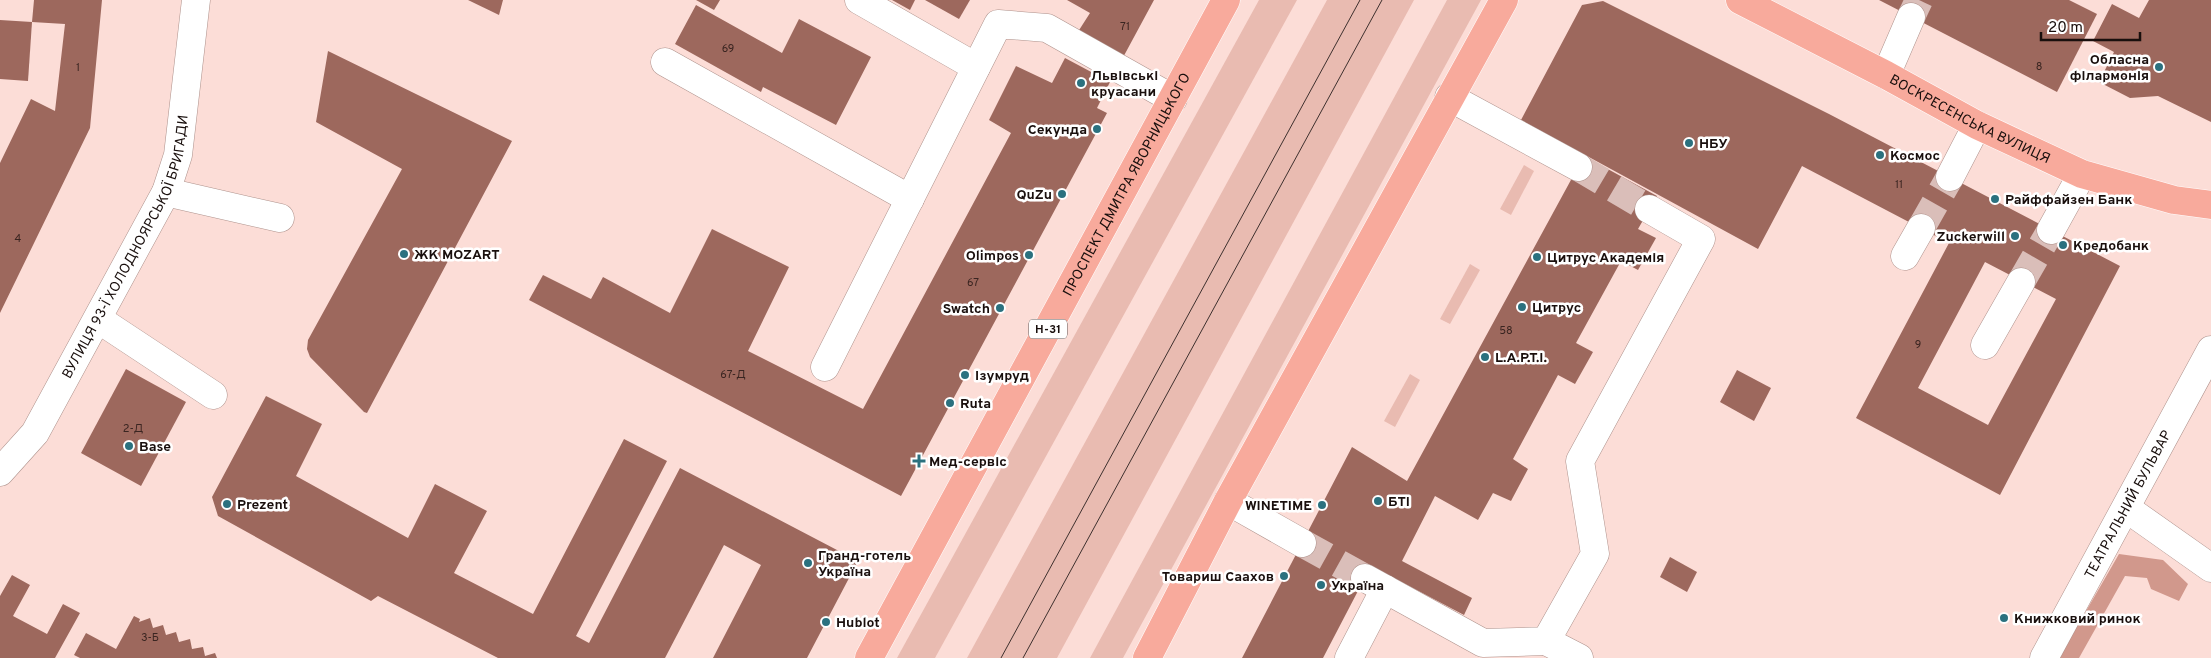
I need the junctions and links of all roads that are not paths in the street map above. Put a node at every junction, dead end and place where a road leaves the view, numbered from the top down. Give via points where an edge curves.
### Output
1 (196, 0) edge
2 (859, 0) edge
3 (1226, 0) edge
4 (1504, 0) edge
5 (1740, 0) edge
6 (1911, 17) tunnel mouth
7 (666, 62) dead end
8 (976, 67) junction
9 (1886, 75) junction
10 (1449, 97) junction
11 (1173, 99) junction
12 (1977, 125) junction
13 (1578, 166) tunnel mouth
14 (2082, 174) junction
15 (1950, 177) tunnel mouth
16 (166, 192) junction
17 (910, 199) junction
18 (2211, 205) edge
19 (1649, 209) tunnel mouth
20 (280, 218) dead end
21 (1921, 228) tunnel mouth
22 (2051, 230) tunnel mouth
23 (1906, 256) dead end
24 (2021, 282) tunnel mouth
25 (98, 319) junction
26 (1985, 345) dead end
27 (2211, 350) edge
28 (825, 367) dead end
29 (213, 395) dead end
30 (0, 472) edge
31 (1228, 501) junction
32 (2126, 508) junction
33 (1302, 543) tunnel mouth
34 (2211, 568) edge
35 (1546, 641) junction
36 (869, 658) edge
37 (1147, 658) edge
38 (1349, 658) edge
39 (1579, 658) edge
40 (2044, 658) edge

1 - 16 street, ВУЛИЦЯ 93-Ї ХОЛОДНОЯРСЬКОЇ БРИГАДИ via 178,155
2 - 8 street
3 - 11 main road, ПРОСПЕКТ ДМИТРА ЯВОРНИЦЬКОГО / Н-31
4 - 10 main road
5 - 9 main road, ВОСКРЕСЕНСЬКА ВУЛИЦЯ
6 - 9 street
7 - 17 street
8 - 11 street via 998,24 1048,28
8 - 17 street
9 - 12 main road, ВОСКРЕСЕНСЬКА ВУЛИЦЯ
10 - 13 street
10 - 31 main road
11 - 36 main road, ПРОСПЕКТ ДМИТРА ЯВОРНИЦЬКОГО / Н-31
12 - 14 main road, ВОСКРЕСЕНСЬКА ВУЛИЦЯ
12 - 15 street
14 - 18 main road, ВОСКРЕСЕНСЬКА ВУЛИЦЯ via 2174,200
14 - 22 street
16 - 20 street
16 - 25 street, ВУЛИЦЯ 93-Ї ХОЛОДНОЯРСЬКОЇ БРИГАДИ
17 - 28 street
19 - 35 street via 1701,239 1580,461 1595,554
21 - 23 street
24 - 26 street
25 - 29 street
25 - 30 street, ВУЛИЦЯ 93-Ї ХОЛОДНОЯРСЬКОЇ БРИГАДИ via 35,433
27 - 32 street, ТЕАТРАЛЬНИЙ БУЛЬВАР
31 - 33 street
31 - 37 main road
32 - 34 street
32 - 40 street, ТЕАТРАЛЬНИЙ БУЛЬВАР
35 - 38 street via 1483,643 1375,584
35 - 39 street

